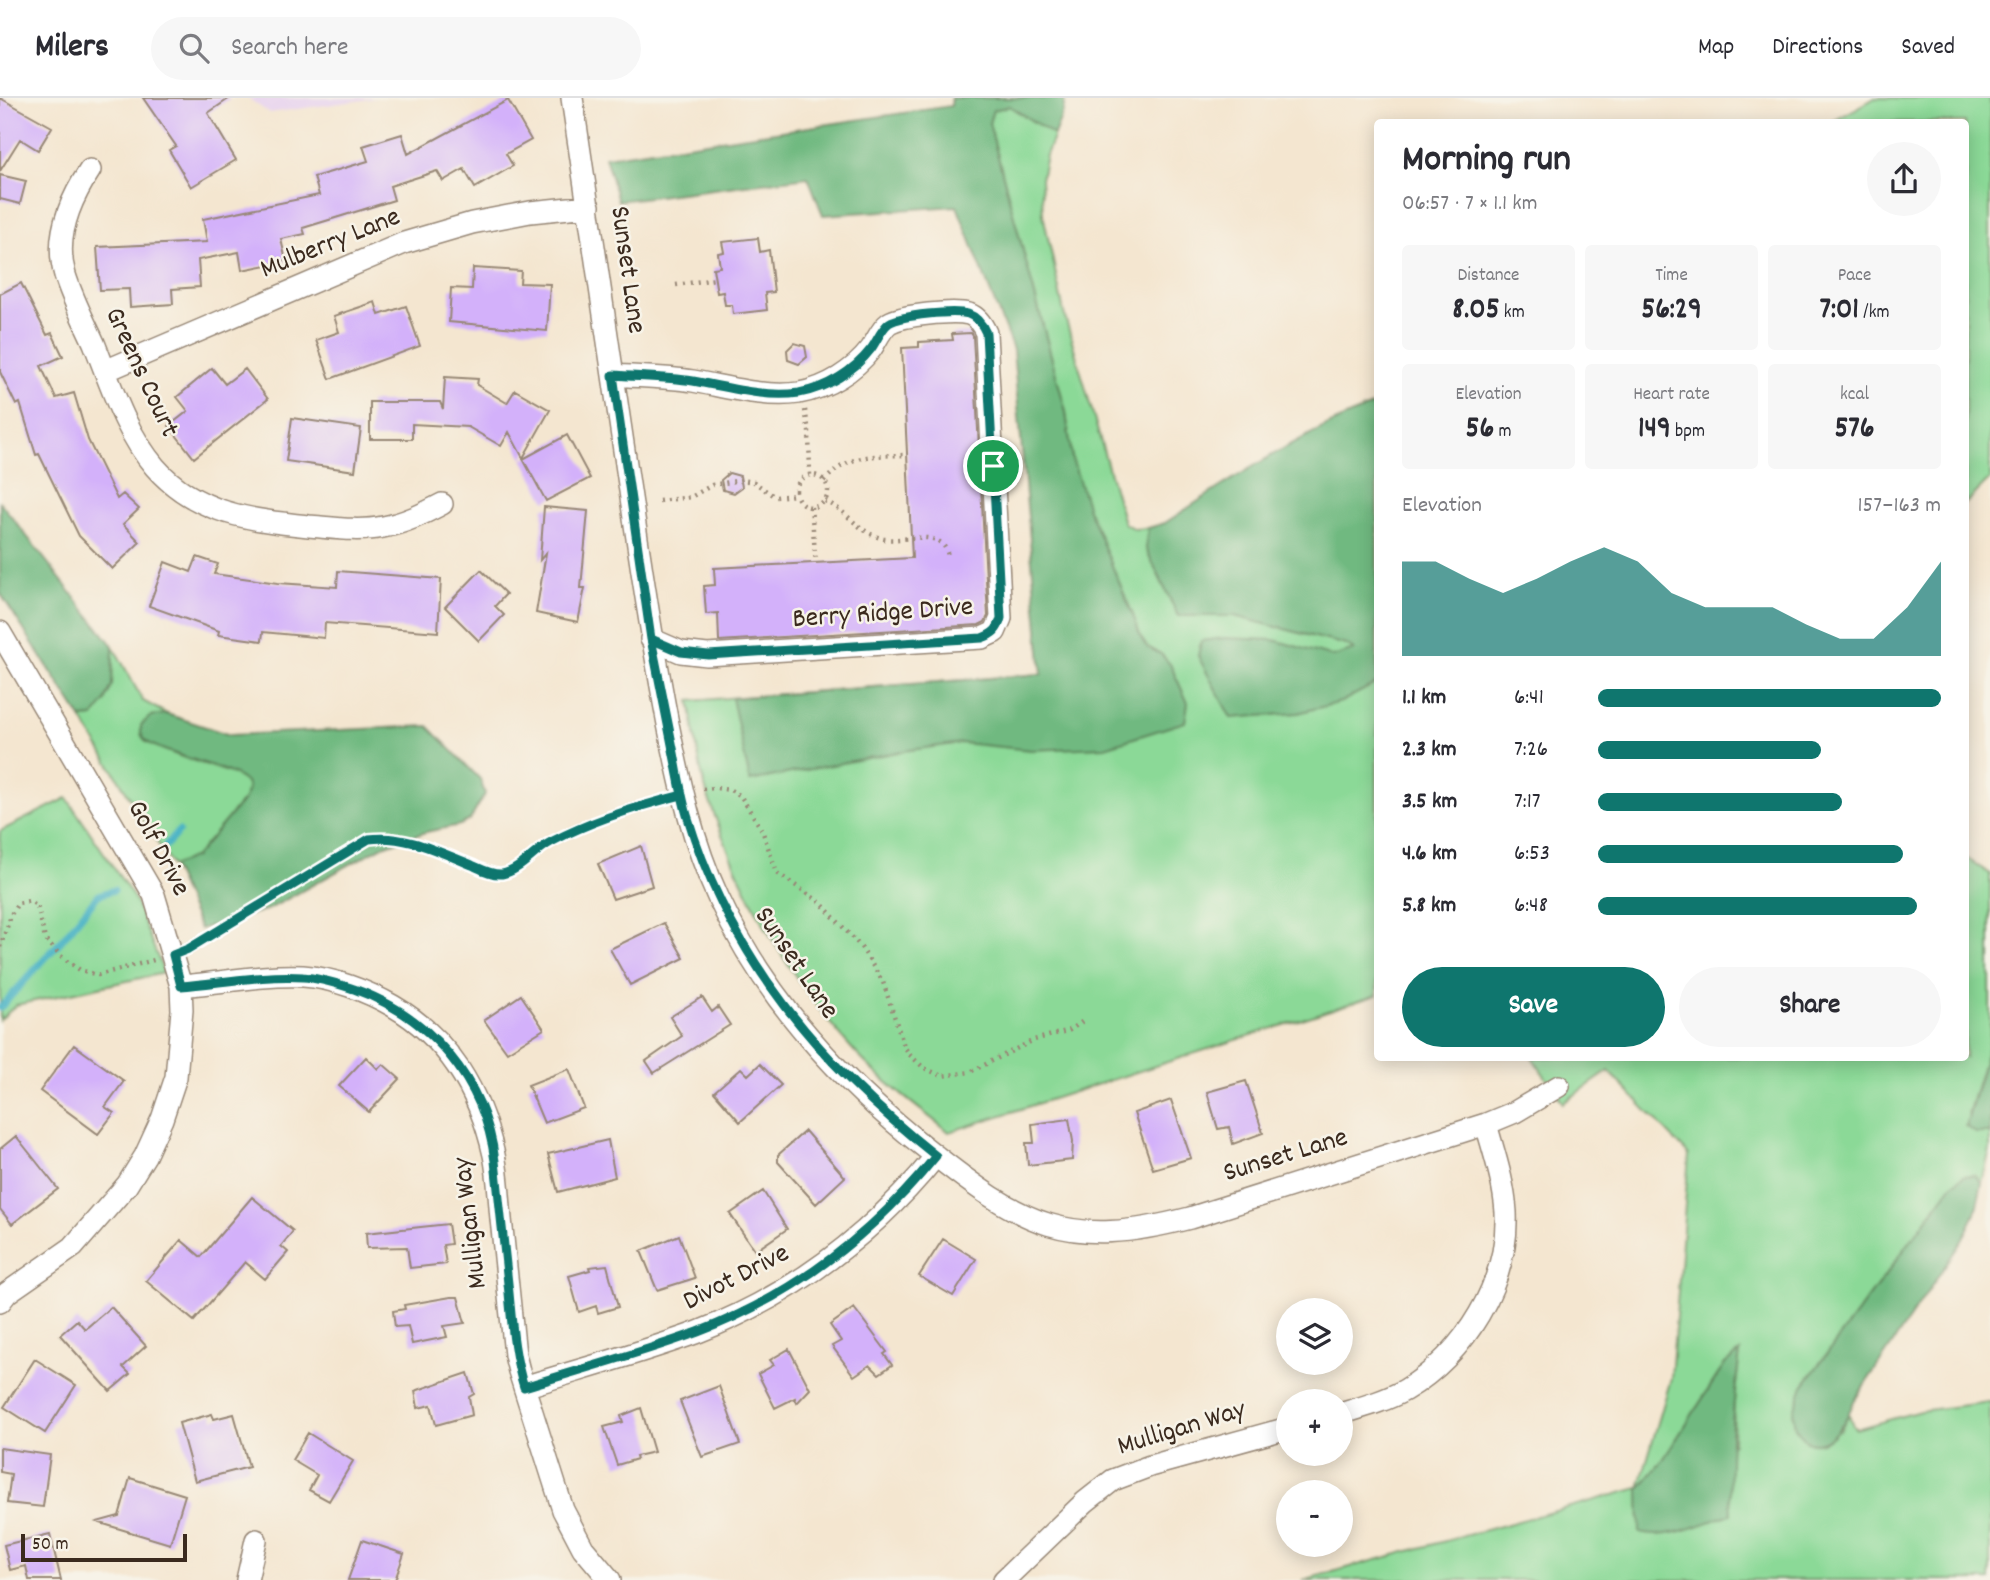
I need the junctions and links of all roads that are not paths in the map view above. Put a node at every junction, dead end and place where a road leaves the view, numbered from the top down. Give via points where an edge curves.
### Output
1 (572, 98) edge
2 (90, 170) dead end
3 (589, 206) junction
4 (105, 371) junction
5 (613, 375) junction
6 (442, 504) dead end
7 (651, 639) junction
8 (3, 642) edge
9 (181, 986) junction
10 (1559, 1086) dead end
11 (1486, 1124) junction
12 (936, 1156) junction
13 (0, 1302) edge
14 (524, 1387) junction
15 (1353, 1409) edge
16 (1276, 1431) edge
17 (256, 1540) dead end
18 (247, 1580) edge
19 (610, 1580) edge
20 (1004, 1580) edge

1 - 3 street, Sunset Lane
2 - 4 street, Greens Court via 65,218 64,273
3 - 4 street, Mulberry Lane via 472,223 404,243
3 - 5 street, Sunset Lane
4 - 6 street, Greens Court via 133,438 156,468 198,501 220,511 249,519 348,530 416,518
5 - 7 street, Sunset Lane
5 - 7 street, Berry Ridge Drive via 775,394 802,392 826,385 852,368 897,319 968,314 986,333 1001,618 995,632 982,638 708,655 681,652
7 - 12 street, Sunset Lane via 682,795 719,899 774,990 817,1046 886,1115
8 - 9 street, Golf Drive via 154,895
9 - 13 street, Golf Drive via 176,1077 145,1156 127,1185 73,1247
9 - 14 street, Mulligan Way via 288,977 322,980 382,1000 418,1022 441,1044 475,1097 494,1157 515,1355
10 - 11 street, Sunset Lane
11 - 12 street, Sunset Lane via 1190,1218 1114,1233 1039,1223
11 - 15 street via 1506,1215 1500,1262 1483,1308 1466,1335 1422,1378 1389,1397
12 - 14 street, Divot Drive via 851,1244 764,1302 696,1332
14 - 19 street, Mulligan Way via 563,1510 583,1548
16 - 20 street, Mulligan Way via 1113,1480
17 - 18 street

